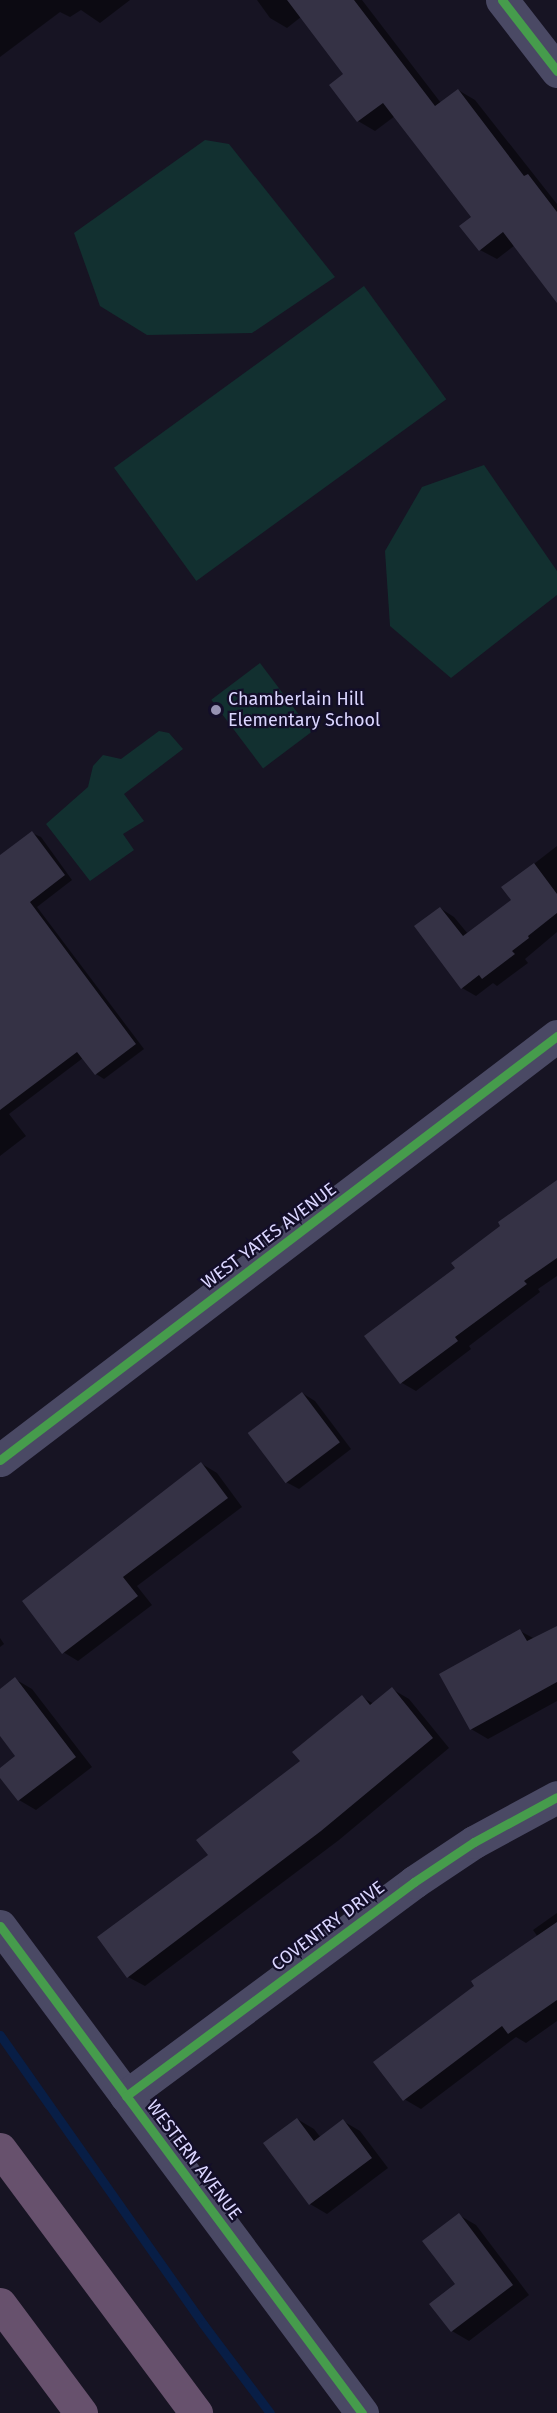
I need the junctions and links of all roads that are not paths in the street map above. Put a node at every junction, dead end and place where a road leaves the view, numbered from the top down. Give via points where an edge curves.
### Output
1 (502, 0) edge
2 (557, 71) edge
3 (557, 1036) edge
4 (0, 1460) edge
5 (557, 1797) edge
6 (0, 1926) edge
7 (126, 2096) junction
8 (0, 2149) edge
9 (0, 2304) edge
10 (81, 2413) edge
11 (196, 2413) edge
12 (362, 2413) edge

1 - 2 street
3 - 4 street, WEST YATES AVENUE
5 - 7 street, COVENTRY DRIVE via 474,1842 414,1882
6 - 7 street, WESTERN AVENUE
7 - 12 street, WESTERN AVENUE
8 - 11 highway
9 - 10 highway

